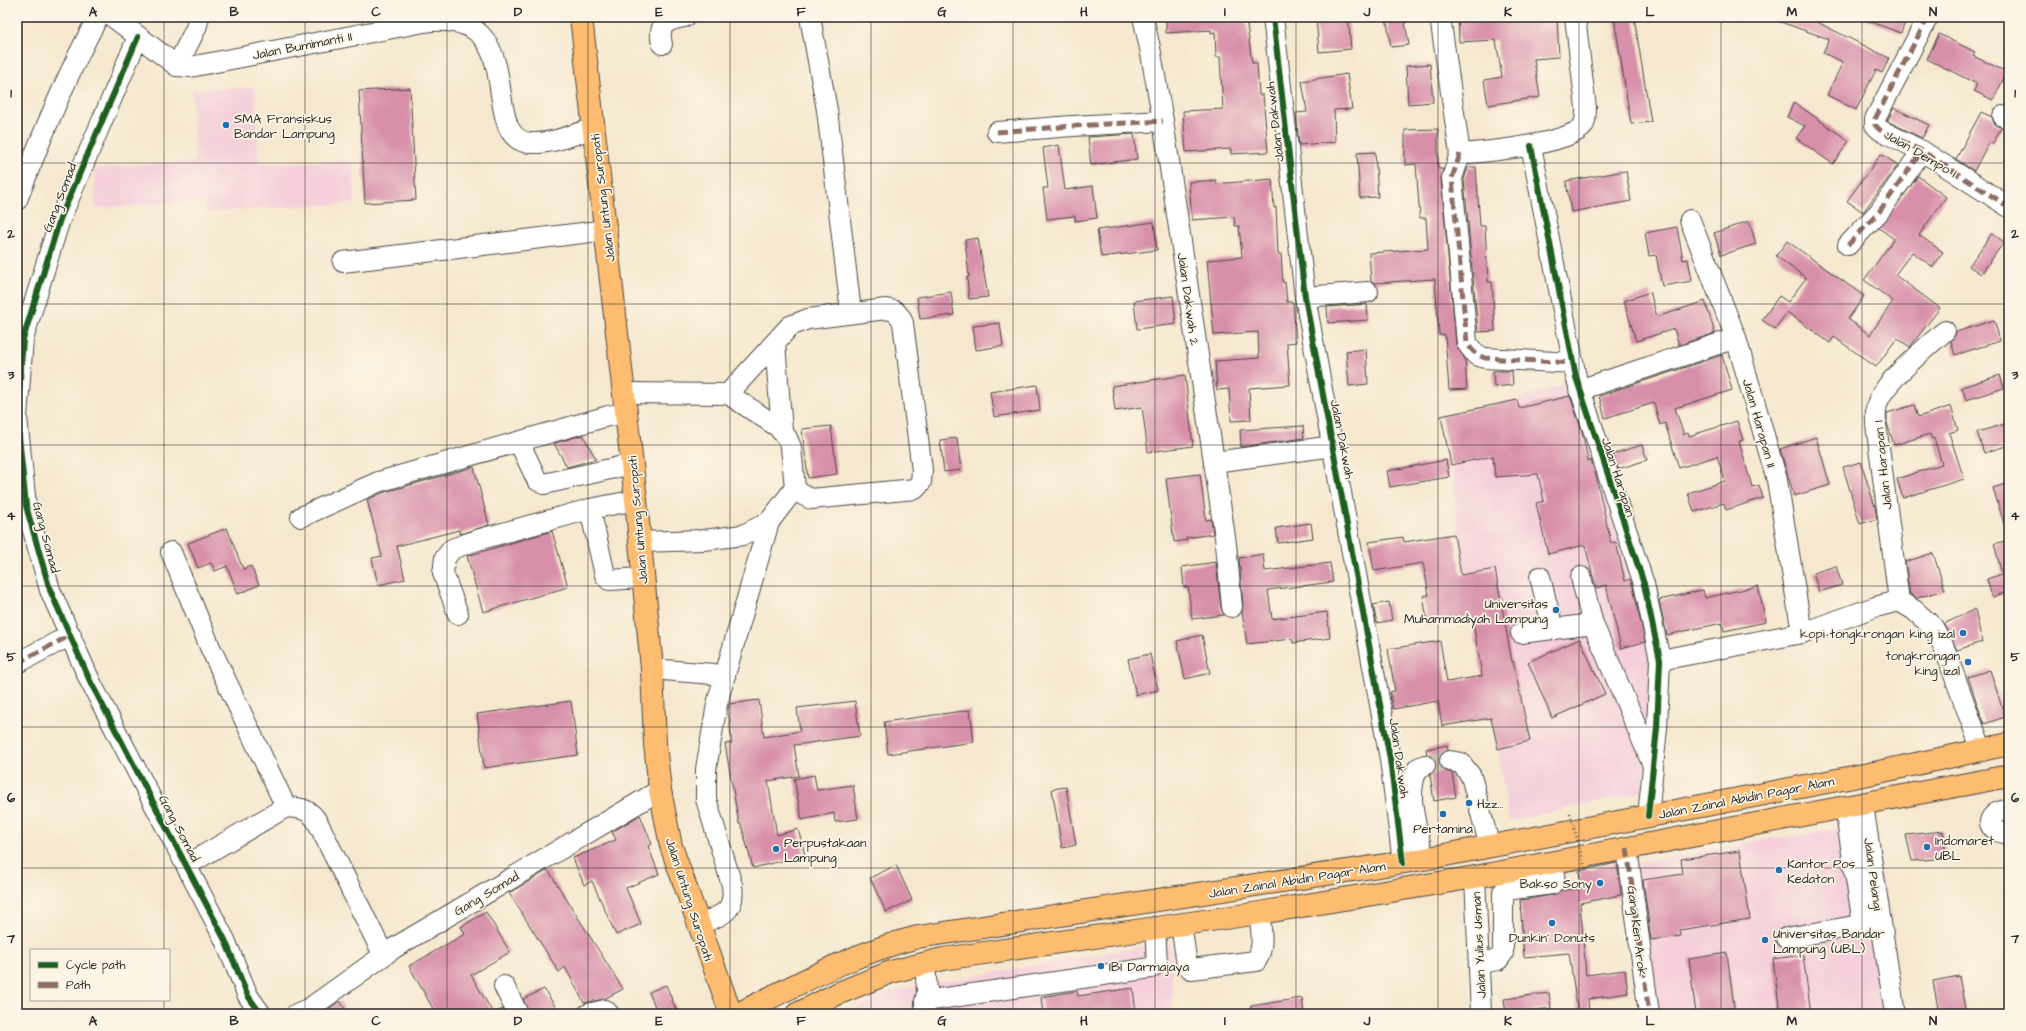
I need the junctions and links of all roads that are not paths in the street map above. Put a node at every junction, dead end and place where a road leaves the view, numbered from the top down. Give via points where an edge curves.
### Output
1 (98, 17) edge
2 (112, 17) edge
3 (199, 17) edge
4 (581, 17) edge
5 (685, 17) edge
6 (810, 17) edge
7 (1143, 17) edge
8 (1273, 17) edge
9 (1440, 17) edge
10 (1575, 17) edge
11 (1928, 17) edge
12 (138, 37) junction
13 (662, 44) dead end
14 (177, 66) junction
15 (1163, 121) junction
16 (594, 128) junction
17 (997, 132) dead end
18 (1531, 146) junction
19 (1922, 150) junction
20 (1460, 154) junction
21 (17, 200) edge
22 (2009, 207) edge
23 (1690, 220) dead end
24 (607, 230) junction
25 (1848, 245) dead end
26 (343, 262) dead end
27 (1368, 292) dead end
28 (1305, 297) junction
29 (851, 312) junction
30 (1945, 331) dead end
31 (1736, 338) junction
32 (775, 343) junction
33 (1573, 363) junction
34 (1579, 390) junction
35 (728, 394) junction
36 (626, 403) junction
37 (782, 431) junction
38 (519, 442) junction
39 (1334, 446) junction
40 (1214, 462) junction
41 (632, 464) junction
42 (795, 488) junction
43 (21, 491) edge
44 (636, 500) junction
45 (590, 509) junction
46 (301, 517) dead end
47 (769, 522) junction
48 (640, 542) junction
49 (171, 552) dead end
50 (1540, 577) dead end
51 (1581, 577) dead end
52 (642, 578) junction
53 (1899, 601) junction
54 (1232, 607) dead end
55 (458, 614) dead end
56 (1592, 624) junction
57 (1553, 629) junction
58 (1521, 633) dead end
59 (1802, 633) junction
60 (71, 635) junction
61 (1660, 660) junction
62 (17, 663) edge
63 (652, 669) junction
64 (725, 675) junction
65 (2009, 744) edge
66 (1982, 751) junction
67 (1450, 761) tunnel mouth
68 (1425, 765) tunnel mouth
69 (1654, 767) junction
70 (2009, 776) edge
71 (660, 790) junction
72 (1854, 806) junction
73 (286, 807) junction
74 (2009, 809) edge
75 (1648, 816) junction
76 (2009, 833) edge
77 (1490, 847) junction
78 (1627, 848) junction
79 (1424, 860) junction
80 (1555, 862) junction
81 (1403, 863) junction
82 (187, 865) junction
83 (1475, 877) junction
84 (1165, 899) junction
85 (1259, 913) junction
86 (1872, 923) junction
87 (698, 925) junction
88 (1168, 926) junction
89 (1786, 938) dead end
90 (383, 954) junction
91 (1479, 963) junction
92 (925, 964) junction
93 (504, 986) dead end
94 (925, 1007) edge
95 (261, 1014) edge
96 (296, 1014) edge
97 (518, 1014) edge
98 (588, 1014) edge
99 (610, 1014) edge
100 (731, 1014) edge
101 (738, 1014) edge
102 (797, 1014) edge
103 (1481, 1014) edge
104 (1649, 1014) edge
105 (1895, 1014) edge

1 - 21 street via 76,58 40,138
2 - 12 street
3 - 14 street
4 - 16 main road, Jalan Untung Suropati
5 - 13 street via 669,20 665,24 661,29
6 - 29 street via 827,110
7 - 15 street, Jalan Dakwah 2
8 - 28 street, Jalan Dakwah
9 - 20 street
10 - 18 street via 1586,108 1583,126 1576,132
11 - 19 street, Jalan Dempo I via 1875,119 1875,125 1880,130
12 - 14 street
12 - 43 street, Gang Somad via 60,219 23,339 17,416
14 - 16 street, Jalan Bumimanti II via 190,67 444,19 458,22 478,32 489,45 496,58 505,122 510,132 518,138 531,143 552,141
15 - 17 street
15 - 40 street, Jalan Dakwah 2
16 - 24 main road, Jalan Untung Suropati
18 - 20 street
18 - 33 street, Jalan Harapan
19 - 22 street, Jalan Dempo I
19 - 25 street via 1879,212
20 - 33 street via 1452,178 1468,343 1471,349 1476,355 1485,358
23 - 31 street, Jalan Harapan II
24 - 26 street
24 - 36 main road, Jalan Untung Suropati
27 - 28 street
28 - 39 street, Jalan Dakwah
29 - 32 street via 808,319 790,326
29 - 42 street via 886,309 895,311 901,318 920,443 920,482 915,489 811,499
30 - 53 street, Jalan Harapan I via 1889,384 1877,405 1876,424
31 - 34 street
31 - 59 street, Jalan Harapan II via 1777,480
32 - 35 street
32 - 37 street
33 - 34 street, Jalan Harapan
34 - 61 street, Jalan Harapan via 1644,584
35 - 36 street
35 - 37 street
36 - 38 street via 608,416
36 - 41 main road, Jalan Untung Suropati
37 - 42 street via 791,447
38 - 41 street via 537,480 544,484
38 - 46 street via 378,482
39 - 40 street
39 - 81 street, Jalan Dakwah via 1390,759
40 - 54 street, Jalan Dakwah 2
41 - 44 main road, Jalan Untung Suropati
42 - 47 street
43 - 60 street, Gang Somad via 50,590
44 - 45 street
44 - 48 main road, Jalan Untung Suropati
45 - 52 street via 608,580
45 - 55 street via 452,549 445,558 443,573
47 - 48 street via 743,535 704,540
47 - 64 street
48 - 52 main road, Jalan Untung Suropati
49 - 73 street via 210,647
50 - 57 street
51 - 56 street
52 - 63 main road, Jalan Untung Suropati
53 - 59 street
53 - 66 street via 1933,627 1943,644
56 - 57 street
56 - 69 street
57 - 58 street
59 - 61 street
60 - 62 street
60 - 82 street, Gang Somad via 90,681
61 - 69 street, Jalan Harapan
63 - 64 street
63 - 71 main road, Jalan Untung Suropati
64 - 87 street via 717,704 706,769 706,799 732,885 733,898 732,905 727,910
65 - 66 main road, Jalan Zainal Abidin Pagar Alam
66 - 75 main road, Jalan Zainal Abidin Pagar Alam
67 - 77 street via 1461,763 1471,776
68 - 79 street via 1418,768 1414,776 1412,799
69 - 75 street, Jalan Harapan
70 - 72 main road, Jalan Zainal Abidin Pagar Alam
71 - 87 main road, Jalan Untung Suropati via 671,846
71 - 90 street, Gang Somad
72 - 78 main road, Jalan Zainal Abidin Pagar Alam
72 - 86 street, Jalan Pelangi
73 - 82 street
73 - 90 street via 304,808 314,815
74 - 76 street via 1994,813 1991,825 2001,834
75 - 77 main road, Jalan Zainal Abidin Pagar Alam
77 - 79 main road, Jalan Zainal Abidin Pagar Alam
78 - 80 main road, Jalan Zainal Abidin Pagar Alam
78 - 104 street, Gang Ken Arok
79 - 81 main road, Jalan Zainal Abidin Pagar Alam
80 - 83 main road, Jalan Zainal Abidin Pagar Alam
80 - 91 street via 1552,884 1503,892 1503,953 1498,960
81 - 84 main road, Jalan Zainal Abidin Pagar Alam
82 - 95 street, Gang Somad via 225,940 248,996
83 - 85 main road, Jalan Zainal Abidin Pagar Alam
83 - 91 street, Jalan Yulius Usman
84 - 88 main road
84 - 101 main road, Jalan Zainal Abidin Pagar Alam via 925,936 885,945 841,962
85 - 88 main road, Jalan Zainal Abidin Pagar Alam
85 - 88 street via 1262,935 1256,961 1191,969
86 - 89 street
86 - 105 street, Jalan Pelangi
87 - 100 main road, Jalan Untung Suropati
88 - 92 main road, Jalan Zainal Abidin Pagar Alam
88 - 94 street via 1157,963 1151,968
90 - 96 street, Gang Somad via 310,1008
91 - 103 street, Jalan Yulius Usman
92 - 94 street
92 - 102 main road, Jalan Zainal Abidin Pagar Alam via 885,975 839,993
93 - 97 street
98 - 99 street via 605,1010

